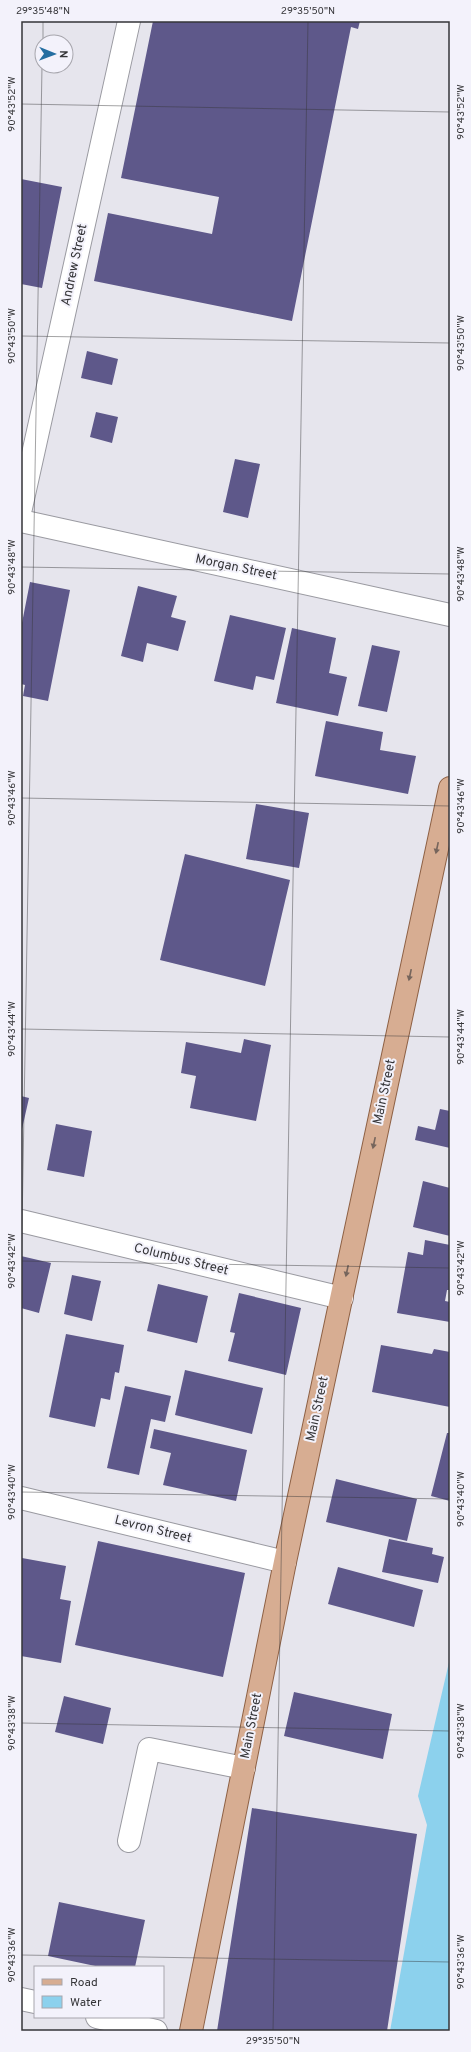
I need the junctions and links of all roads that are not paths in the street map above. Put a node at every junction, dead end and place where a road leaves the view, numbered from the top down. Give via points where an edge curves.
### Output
1 (129, 21) edge
2 (21, 508) edge
3 (21, 521) edge
4 (450, 614) edge
5 (450, 788) edge
6 (21, 1221) edge
7 (342, 1298) junction
8 (21, 1498) edge
9 (285, 1562) junction
10 (244, 1768) junction
11 (129, 1840) dead end
12 (21, 1999) edge
13 (34, 2002) edge
14 (101, 2018) edge
15 (156, 2031) edge
16 (191, 2031) edge

1 - 2 street, Andrew Street
3 - 4 street, Morgan Street
5 -> 7 main road, Main Street
6 - 7 street, Columbus Street
7 - 9 main road, Main Street
8 - 9 street, Levron Street
9 - 10 main road, Main Street
10 - 11 street via 149,1749
10 - 16 main road, Main Street
12 - 13 street
14 - 15 street

